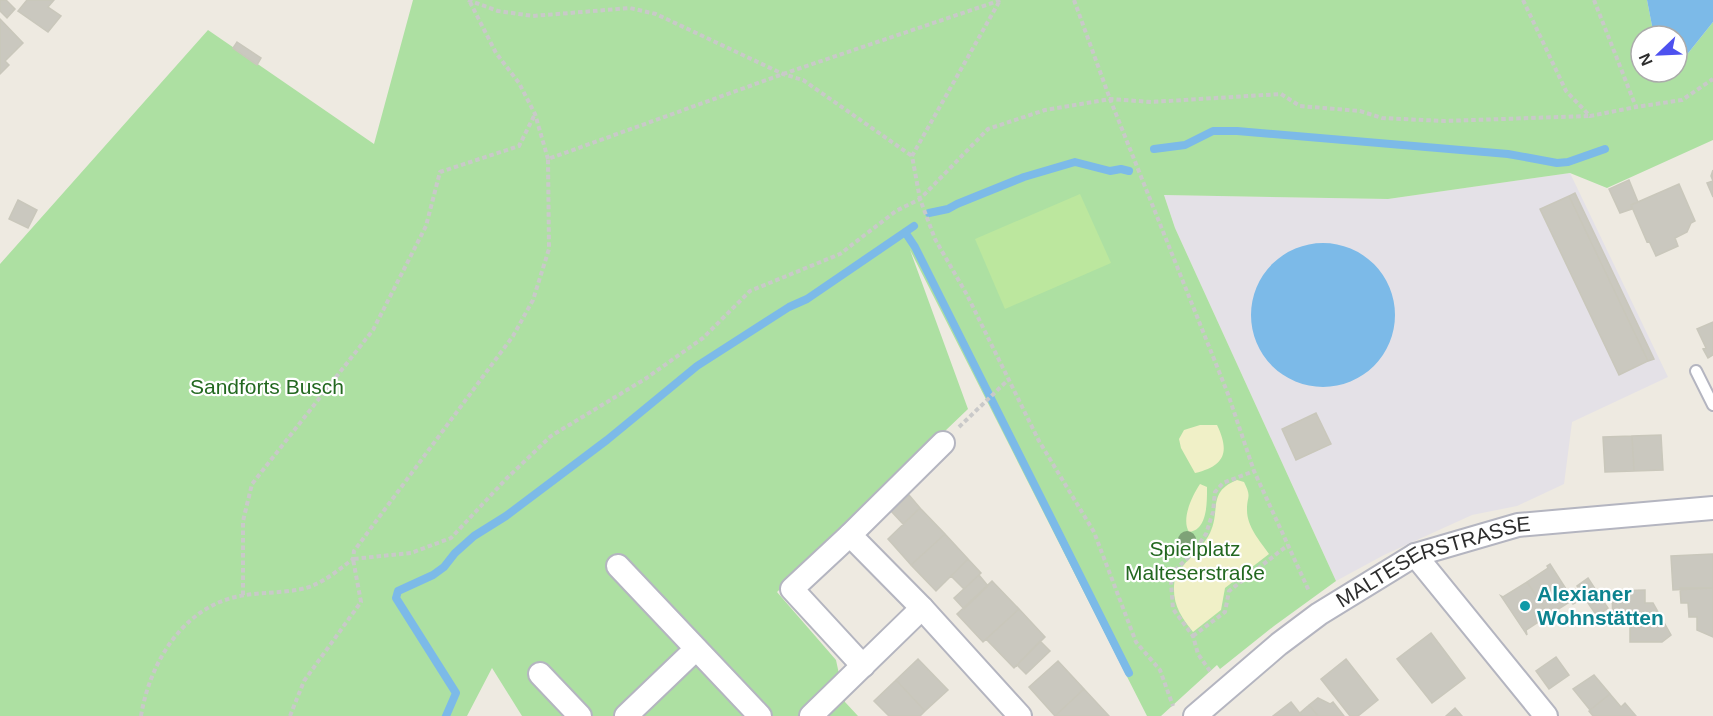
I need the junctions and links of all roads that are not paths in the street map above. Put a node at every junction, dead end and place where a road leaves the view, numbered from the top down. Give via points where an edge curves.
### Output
1 (1695, 371) dead end
2 (1713, 405) edge
3 (943, 443) road end
4 (1713, 508) edge
5 (850, 535) junction
6 (1415, 555) junction
7 (618, 566) dead end
8 (922, 608) junction
9 (696, 649) junction
10 (863, 666) junction
11 (540, 674) dead end
12 (1185, 713) edge
13 (580, 716) edge
14 (627, 716) edge
15 (760, 716) edge
16 (811, 716) edge
17 (1020, 716) edge
18 (1546, 716) edge

1 - 2 lane
3 - 5 street
4 - 6 street, MALTESERSTRASSE via 1518,525
5 - 8 street
5 - 10 street via 792,589
6 - 12 street, MALTESERSTRASSE via 1319,614 1223,692
6 - 18 street
7 - 9 street
8 - 10 street
8 - 17 street
9 - 14 street
9 - 15 street
10 - 16 street
11 - 13 street

